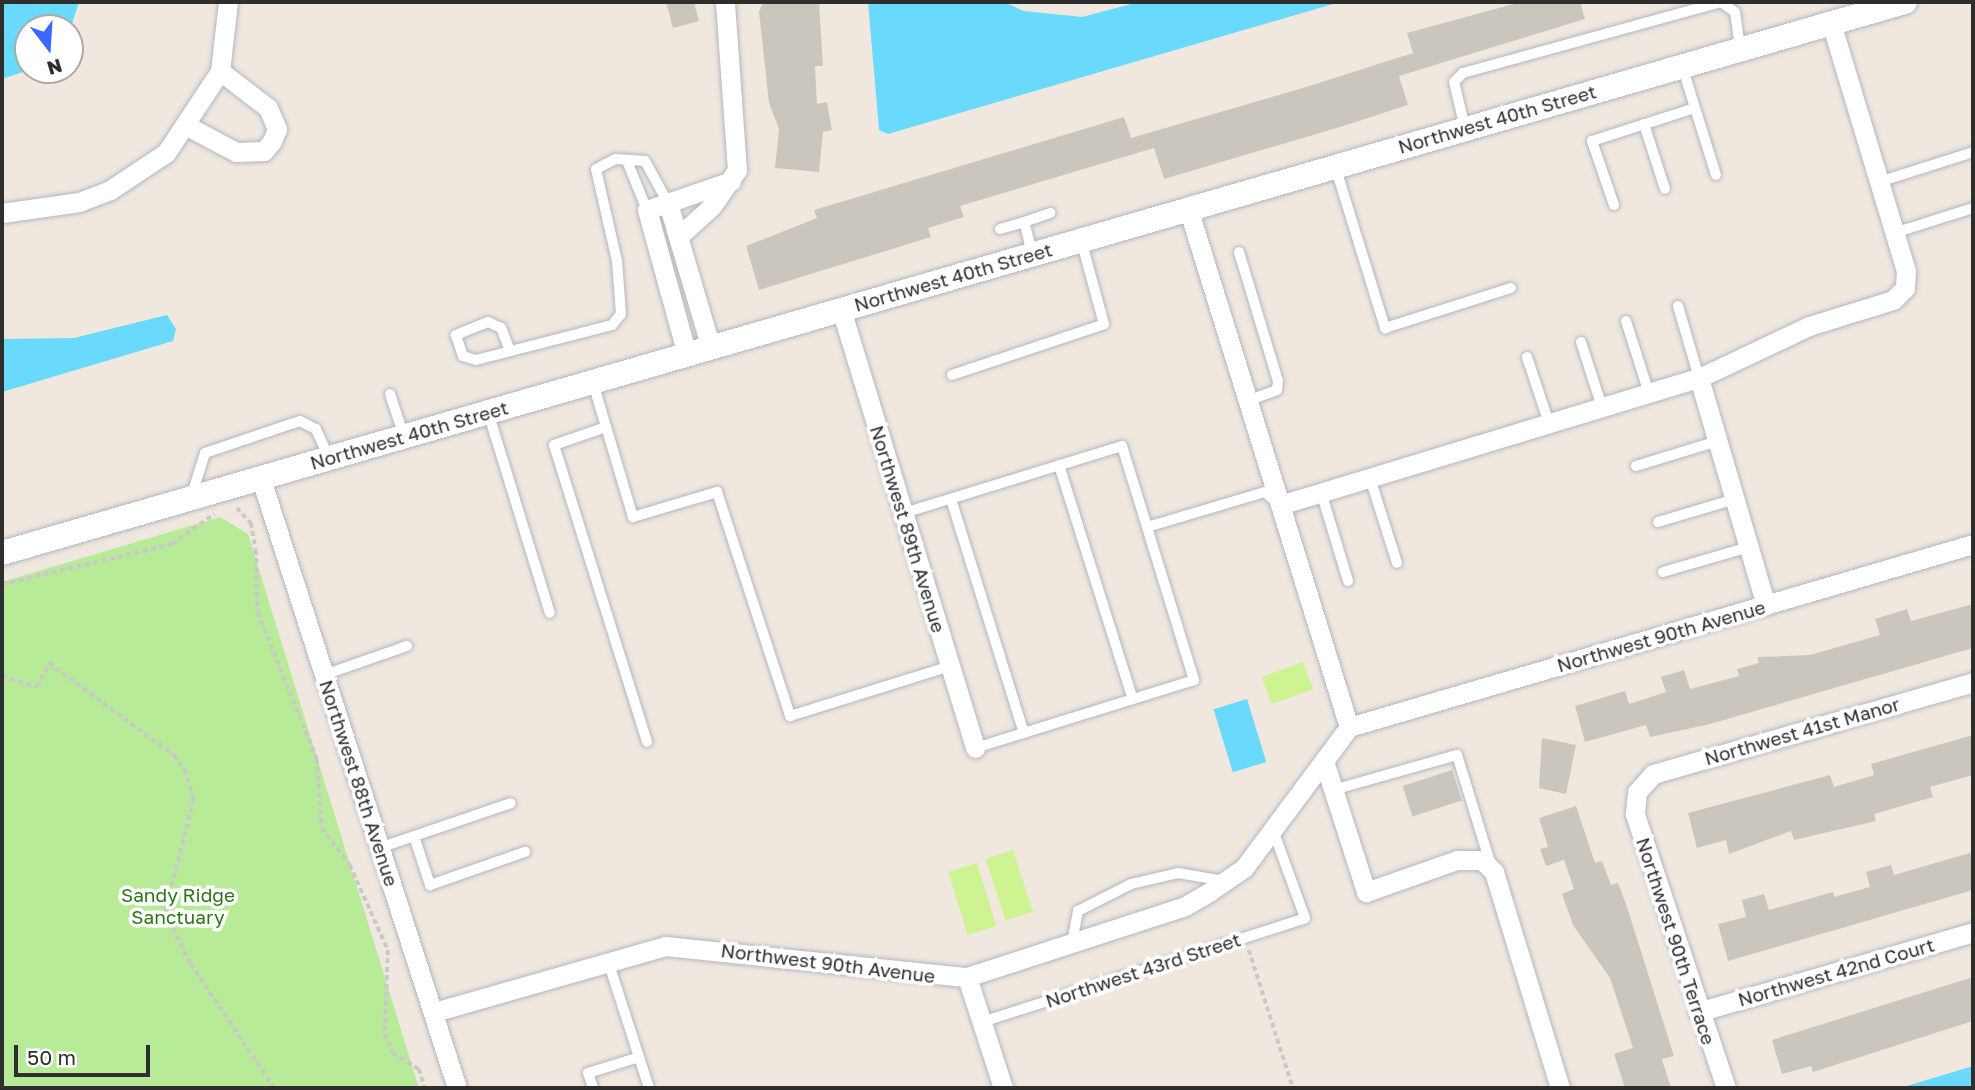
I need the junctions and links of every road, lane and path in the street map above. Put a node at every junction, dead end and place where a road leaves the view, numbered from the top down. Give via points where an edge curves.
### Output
1 (228, 2) edge
2 (725, 2) edge
3 (1905, 2) edge
4 (1839, 14) edge
5 (1740, 48) junction
6 (1682, 65) junction
7 (220, 71) junction
8 (1695, 108) junction
9 (1644, 124) junction
10 (188, 127) junction
11 (1465, 128) junction
12 (1973, 152) edge
13 (627, 161) junction
14 (1335, 166) junction
15 (1716, 175) dead end
16 (731, 181) junction
17 (1879, 182) junction
18 (1665, 189) dead end
19 (668, 202) junction
20 (1614, 205) dead end
21 (1188, 208) junction
22 (1973, 208) edge
23 (647, 210) junction
24 (2, 213) edge
25 (1050, 213) dead end
26 (1024, 222) junction
27 (1000, 229) dead end
28 (1894, 233) junction
29 (678, 237) junction
30 (1081, 240) junction
31 (1239, 252) dead end
32 (1032, 254) junction
33 (1511, 288) dead end
34 (1678, 306) dead end
35 (841, 310) junction
36 (1626, 321) dead end
37 (1581, 342) dead end
38 (509, 351) junction
39 (699, 352) junction
40 (1527, 357) dead end
41 (952, 374) dead end
42 (1699, 378) junction
43 (592, 382) junction
44 (1649, 393) junction
45 (390, 394) dead end
46 (1247, 401) junction
47 (1602, 407) junction
48 (488, 411) junction
49 (1549, 423) junction
50 (606, 427) junction
51 (404, 436) junction
52 (1718, 441) junction
53 (329, 458) junction
54 (1059, 465) junction
55 (1636, 466) dead end
56 (1370, 478) junction
57 (261, 479) junction
58 (1321, 492) junction
59 (191, 499) junction
60 (951, 499) junction
61 (1735, 499) junction
62 (1280, 505) junction
63 (230, 506) dead end
64 (223, 509) dead end
65 (904, 513) junction
66 (1658, 522) dead end
67 (1147, 527) junction
68 (1973, 544) edge
69 (1749, 547) junction
70 (2, 553) edge
71 (1397, 564) dead end
72 (1663, 572) dead end
73 (1348, 581) dead end
74 (2, 584) edge
75 (1766, 605) junction
76 (550, 613) dead end
77 (407, 646) dead end
78 (951, 666) junction
79 (324, 675) junction
80 (2, 676) edge
81 (1973, 682) edge
82 (1133, 699) junction
83 (1349, 727) junction
84 (1024, 733) junction
85 (647, 742) dead end
86 (975, 748) joint
87 (1324, 761) junction
88 (1333, 790) junction
89 (1637, 792) joint
90 (511, 803) dead end
91 (1273, 830) junction
92 (414, 836) junction
93 (379, 848) junction
94 (525, 852) dead end
95 (1494, 873) junction
96 (1225, 881) junction
97 (1973, 932) edge
98 (1245, 937) junction
99 (1072, 942) junction
100 (607, 958) junction
101 (967, 977) junction
102 (434, 1012) junction
103 (1699, 1012) junction
104 (982, 1022) junction
105 (639, 1057) junction
106 (274, 1088) edge
107 (425, 1088) edge
108 (457, 1088) edge
109 (593, 1088) edge
110 (649, 1088) edge
111 (1003, 1088) edge
112 (1293, 1088) edge
113 (1560, 1088) edge
114 (1726, 1088) edge

1 - 7 street
2 - 16 street via 740,147
3 - 4 street, Northwest 40th Street
4 - 5 street, Northwest 40th Street
4 - 17 street
5 - 6 street, Northwest 40th Street
5 - 11 lane via 1735,12 1721,2 1463,73 1454,82
6 - 8 lane
6 - 11 street, Northwest 40th Street
7 - 10 street
7 - 10 street via 268,108 276,129 272,141 264,151 236,152
8 - 9 lane
8 - 15 lane
9 - 18 lane
9 - 20 lane via 1592,141
10 - 24 street via 166,153 79,202
11 - 14 street, Northwest 40th Street
12 - 17 lane
13 - 19 lane via 645,161
13 - 23 lane
13 - 38 lane via 602,164 595,177 617,261 621,314 612,325
14 - 21 street, Northwest 40th Street
14 - 33 lane via 1385,328
16 - 19 street
16 - 29 street
17 - 28 street
19 - 23 street
19 - 29 street
21 - 30 street, Northwest 40th Street
21 - 46 street
22 - 28 lane
23 - 39 street
25 - 26 lane
26 - 27 lane
26 - 32 lane
28 - 42 street via 1906,271 1905,288 1894,300 1809,326
29 - 39 street
30 - 32 street, Northwest 40th Street
30 - 41 lane via 1104,324
31 - 46 lane via 1278,381 1278,390
32 - 35 street, Northwest 40th Street
34 - 42 lane
35 - 39 street, Northwest 40th Street
35 - 65 street, Northwest 89th Avenue
36 - 44 lane
37 - 47 lane
38 - 38 lane via 468,358 456,335 488,322 501,328
39 - 43 street, Northwest 40th Street
40 - 49 lane
42 - 44 street
42 - 52 street
43 - 48 street, Northwest 40th Street
43 - 50 lane
44 - 47 street
45 - 51 lane
46 - 62 street
47 - 49 street
48 - 51 street, Northwest 40th Street
48 - 76 lane
49 - 56 street
50 - 78 lane via 634,517 717,492 790,716
50 - 85 lane via 554,445
51 - 53 street, Northwest 40th Street
52 - 55 lane
52 - 61 street
53 - 57 street, Northwest 40th Street
53 - 59 lane via 316,429 300,422 205,453
54 - 60 lane
54 - 67 lane via 1122,446
54 - 82 lane
56 - 58 street
56 - 71 lane
57 - 59 street, Northwest 40th Street
57 - 79 street, Northwest 88th Avenue
58 - 62 street
58 - 73 lane
59 - 70 street, Northwest 40th Street
60 - 65 lane
60 - 84 lane
61 - 66 lane
61 - 69 street
62 - 67 lane via 1265,492
62 - 83 street
63 - 107 path via 250,523 258,613 317,760 322,828 350,865 388,950 385,1034 393,1053 419,1069
64 - 74 path via 172,544
65 - 78 street, Northwest 89th Avenue
67 - 82 lane via 1194,680
68 - 75 street, Northwest 90th Avenue
69 - 72 lane
69 - 75 street
75 - 83 street, Northwest 90th Avenue
77 - 79 lane
78 - 86 street, Northwest 89th Avenue
79 - 93 street, Northwest 88th Avenue
80 - 106 path via 26,689 37,687 49,663 174,755 185,770 194,799 165,913 191,964
81 - 89 street, Northwest 41st Manor via 1653,775
82 - 84 lane
83 - 87 street, Northwest 90th Avenue
84 - 86 lane
87 - 88 street
87 - 91 street, Northwest 90th Avenue
88 - 95 street via 1366,892 1457,860 1482,860
88 - 95 lane via 1457,755
89 - 103 street, Northwest 90th Terrace via 1635,814
90 - 92 lane
91 - 96 street, Northwest 90th Avenue
91 - 98 lane, Northwest 43rd Street via 1305,918
92 - 93 lane
92 - 94 lane via 430,885
93 - 102 street, Northwest 88th Avenue
95 - 113 street
96 - 99 street, Northwest 90th Avenue via 1185,906
96 - 99 lane via 1178,873 1131,884 1079,911
97 - 103 street, Northwest 42nd Court
98 - 104 lane, Northwest 43rd Street
98 - 112 path
99 - 101 street, Northwest 90th Avenue
100 - 101 street, Northwest 90th Avenue via 665,946
100 - 102 street, Northwest 90th Avenue
100 - 105 lane
101 - 104 street
102 - 108 street, Northwest 88th Avenue
103 - 114 street, Northwest 90th Terrace
104 - 111 street
105 - 109 lane via 588,1073
105 - 110 lane

